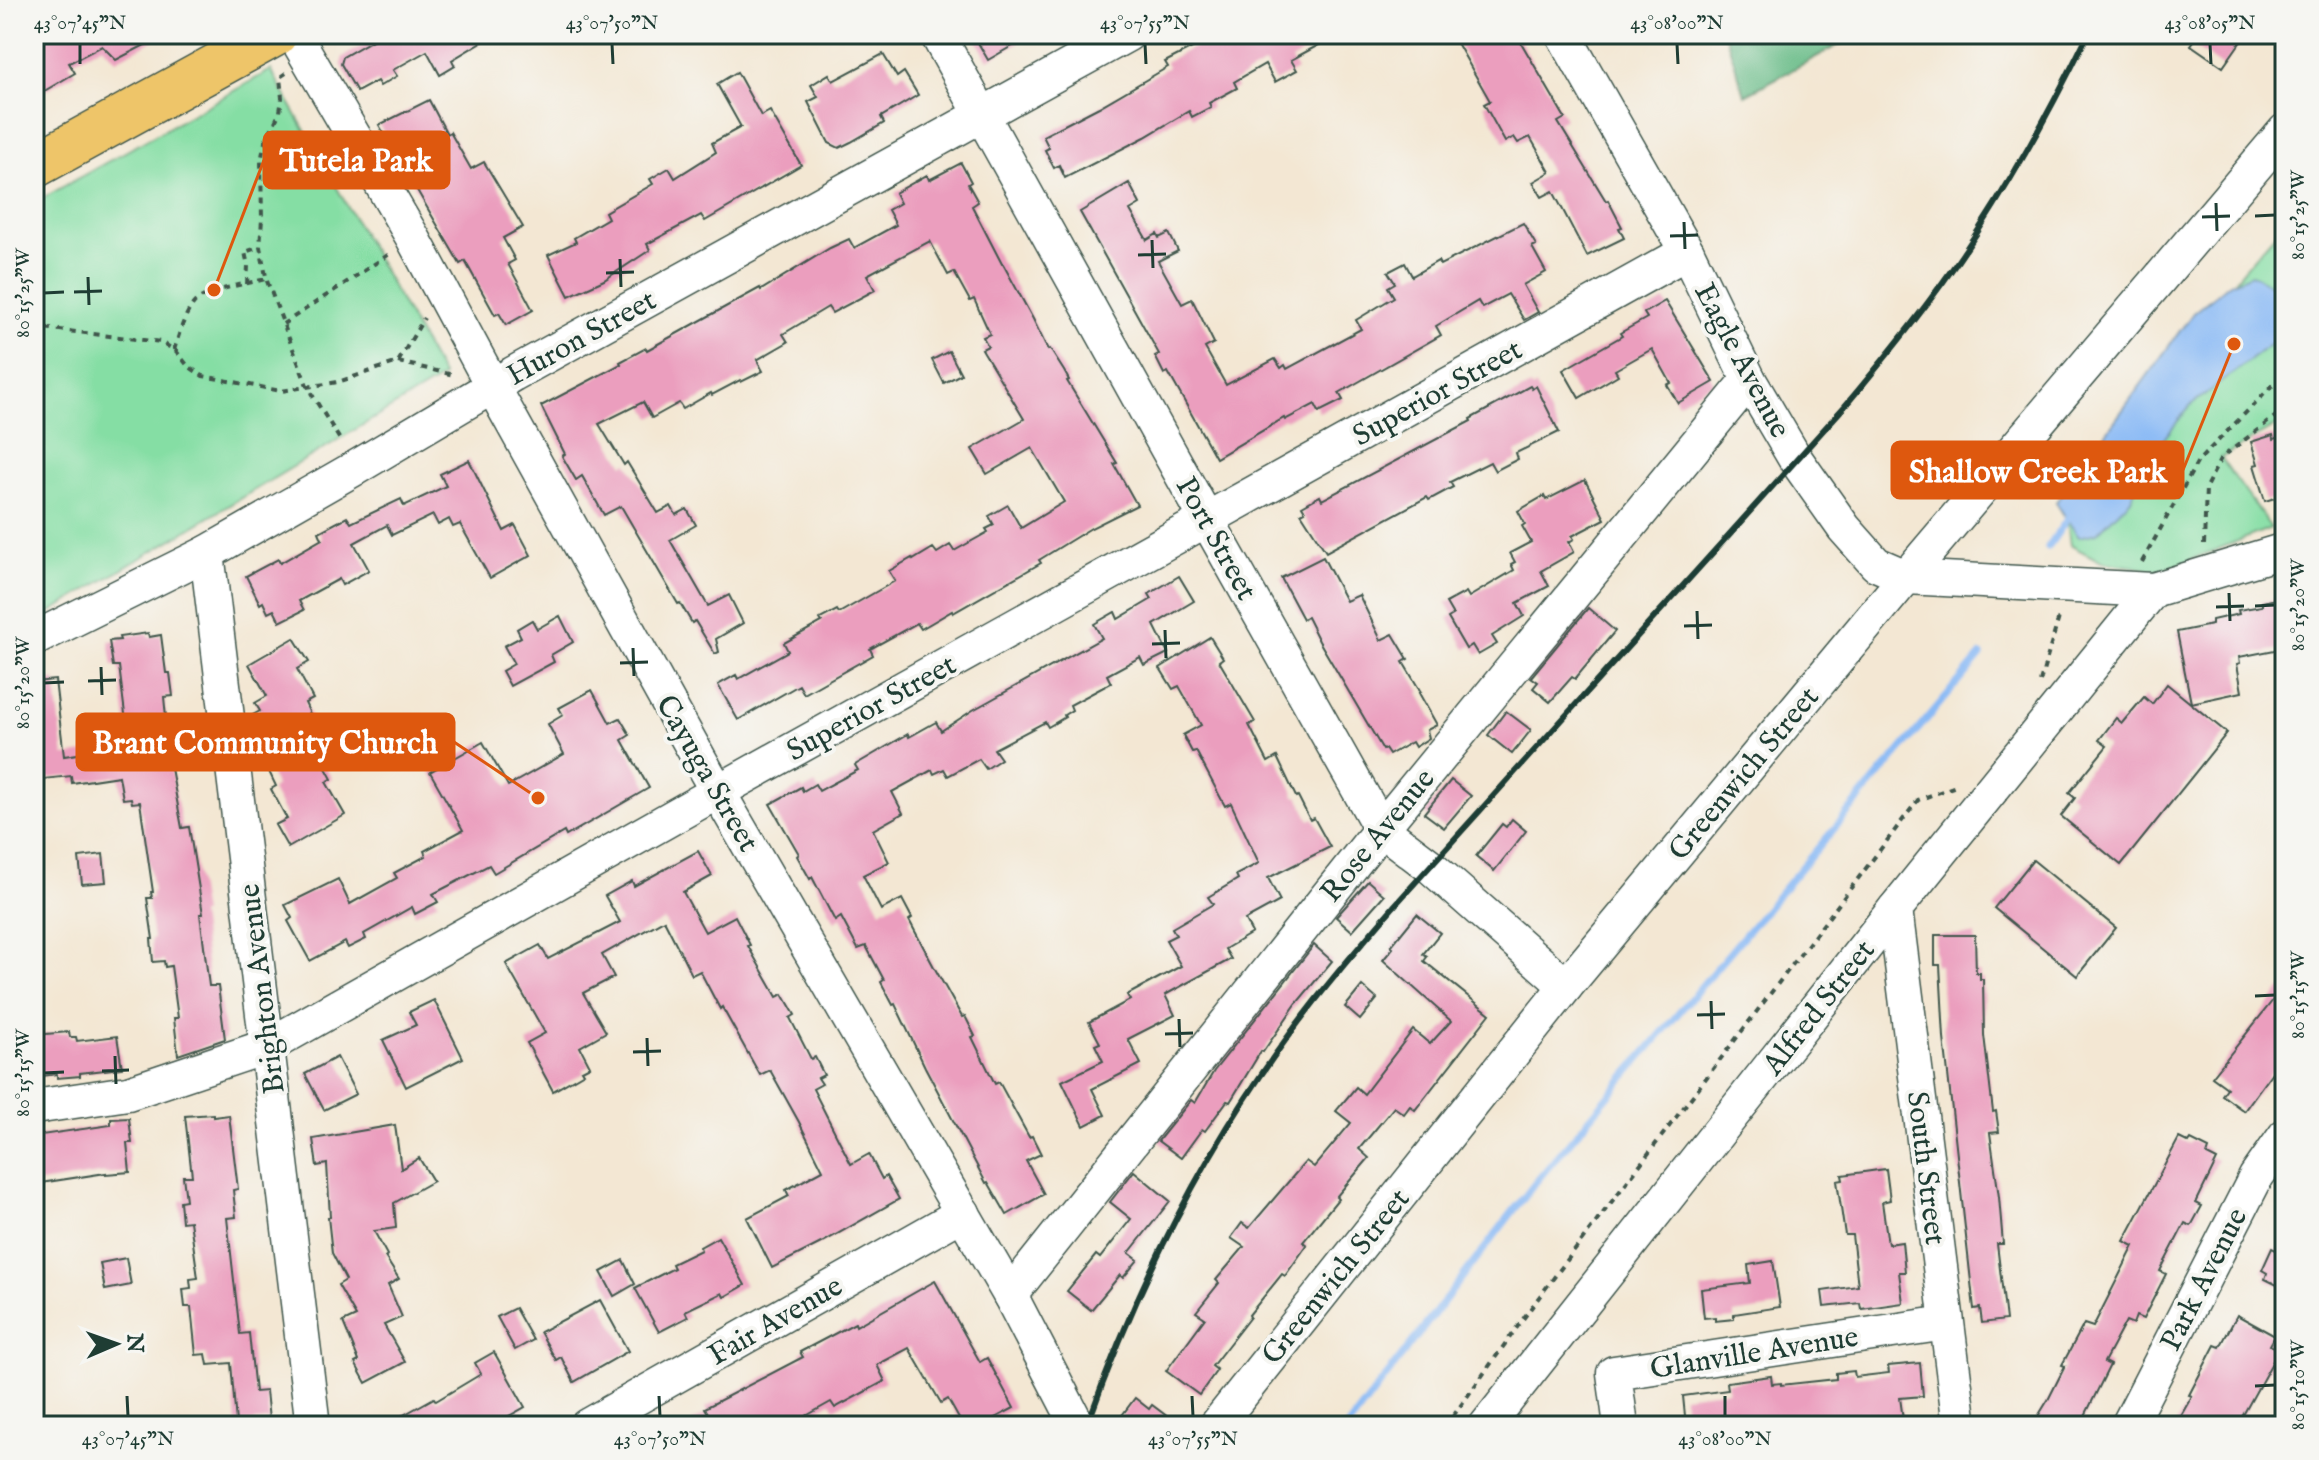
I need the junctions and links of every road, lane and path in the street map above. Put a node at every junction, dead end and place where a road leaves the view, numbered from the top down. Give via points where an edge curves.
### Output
1 (937, 34) edge
2 (1128, 34) edge
3 (1563, 34) edge
4 (292, 42) edge
5 (983, 115) junction
6 (2278, 139) edge
7 (34, 166) edge
8 (2285, 231) edge
9 (413, 238) junction
10 (260, 247) junction
11 (1687, 252) junction
12 (266, 279) junction
13 (247, 284) junction
14 (439, 287) junction
15 (283, 324) junction
16 (34, 327) edge
17 (174, 350) junction
18 (398, 362) junction
19 (485, 373) junction
20 (2285, 373) edge
21 (1749, 380) junction
22 (308, 388) junction
23 (2285, 409) edge
24 (357, 467) junction
25 (1207, 520) junction
26 (2285, 550) edge
27 (207, 553) junction
28 (2203, 575) junction
29 (1906, 577) junction
30 (2069, 585) junction
31 (2140, 589) junction
32 (34, 639) edge
33 (2037, 691) dead end
34 (1960, 784) dead end
35 (718, 792) junction
36 (1381, 829) junction
37 (1895, 909) junction
38 (1566, 986) junction
39 (268, 1046) junction
40 (34, 1107) edge
41 (2285, 1136) edge
42 (963, 1213) junction
43 (1010, 1295) junction
44 (1946, 1323) junction
45 (313, 1426) edge
46 (587, 1426) edge
47 (1078, 1426) edge
48 (1216, 1426) edge
49 (1446, 1426) edge
50 (1486, 1426) edge
51 (1621, 1426) edge
52 (1960, 1426) edge
53 (2128, 1426) edge

1 - 5 street, Port Street
2 - 5 street, Huron Street
3 - 11 street, Eagle Avenue
4 - 7 main road
4 - 9 street, Cayuga Street
4 - 10 path via 280,77 280,112 261,161
5 - 19 street, Huron Street
5 - 25 street, Port Street
6 - 8 path
6 - 29 street, Greenwich Street
9 - 14 street, Cayuga Street
9 - 15 path
10 - 12 path
10 - 13 path via 245,252
11 - 21 street, Eagle Avenue
11 - 25 street, Superior Street
12 - 13 path
12 - 15 path
13 - 17 path via 195,301
14 - 18 path
14 - 19 street, Cayuga Street
15 - 22 path
16 - 17 path via 161,342
17 - 22 path via 203,376 281,391
18 - 19 path via 458,376
18 - 22 path
19 - 24 street, Huron Street
19 - 35 street, Cayuga Street
20 - 31 path via 2198,461
21 - 29 street, Eagle Avenue via 1844,528 1876,564
21 - 36 street, Rose Avenue
22 - 24 path
23 - 28 path via 2221,458 2206,487
24 - 27 street, Huron Street
25 - 35 street, Superior Street
25 - 36 street, Port Street
26 - 28 street
27 - 32 street, Huron Street
27 - 39 street, Brighton Avenue
28 - 31 street
29 - 30 street
29 - 38 street, Greenwich Street
30 - 31 street
30 - 33 path
31 - 37 street, Alfred Street
34 - 49 path via 1918,800
35 - 39 street, Superior Street
35 - 42 street, Cayuga Street
36 - 38 street, Port Street
36 - 43 street, Rose Avenue
37 - 44 street, South Street
37 - 50 street, Alfred Street
38 - 48 street, Greenwich Street
39 - 40 street, Superior Street via 128,1093
39 - 45 street, Brighton Avenue
41 - 53 street, Park Avenue via 2256,1177
42 - 43 street, Cayuga Street
42 - 46 street, Fair Avenue
43 - 47 street, Cayuga Street
44 - 51 street, Glanville Avenue via 1614,1373
44 - 52 street, South Street

